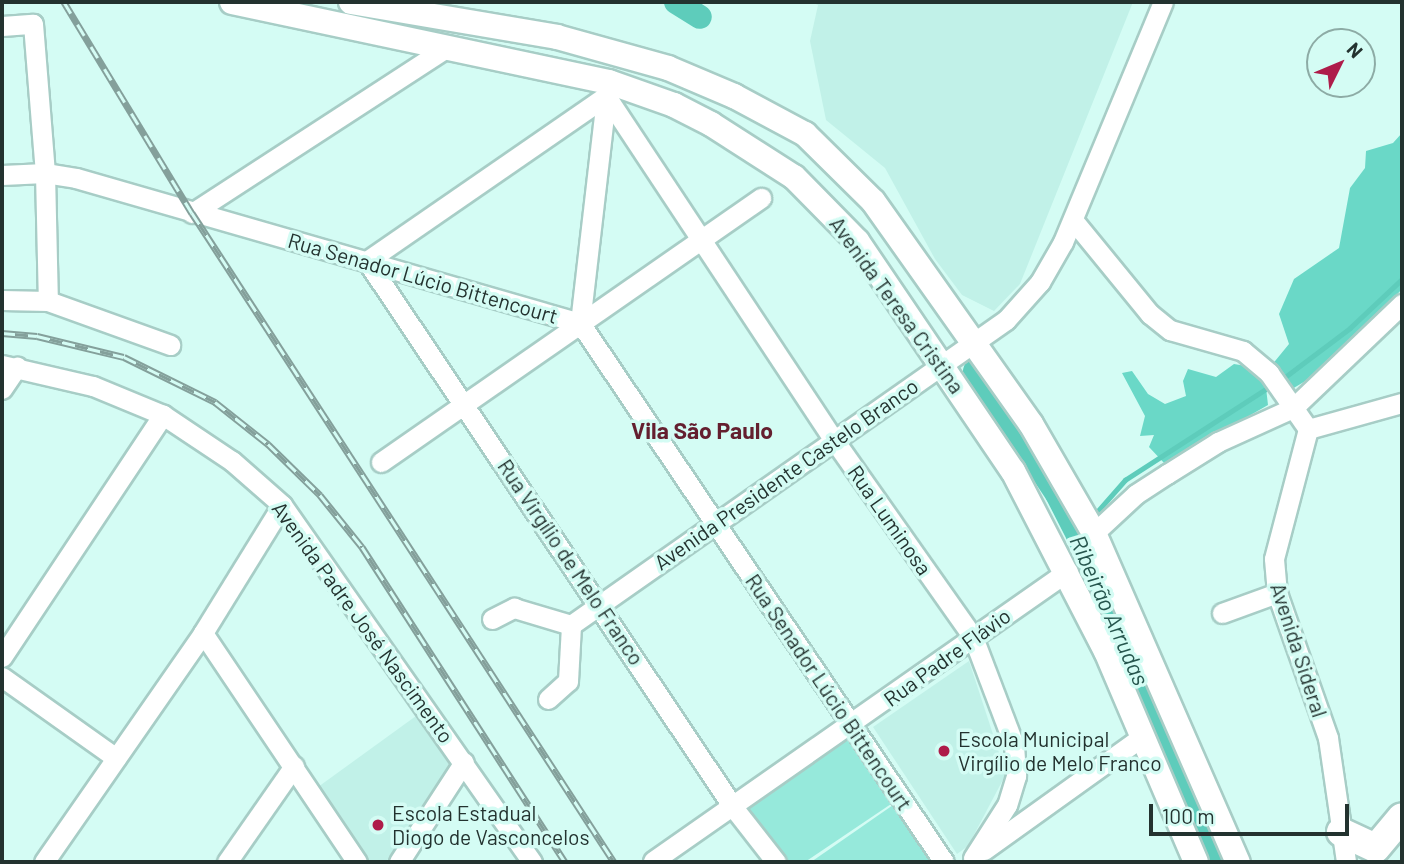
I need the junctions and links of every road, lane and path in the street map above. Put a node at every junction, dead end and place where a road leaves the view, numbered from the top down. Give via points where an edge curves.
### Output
1 (232, 2) edge
2 (351, 2) edge
3 (1163, 2) edge
4 (2, 26) edge
5 (569, 40) junction
6 (446, 48) junction
7 (668, 68) junction
8 (607, 89) junction
9 (45, 173) junction
10 (2, 175) edge
11 (761, 198) dead end
12 (191, 213) junction
13 (1073, 220) junction
14 (700, 241) junction
15 (367, 261) junction
16 (2, 300) edge
17 (48, 301) junction
18 (1402, 304) edge
19 (580, 323) junction
20 (975, 342) junction
21 (170, 345) dead end
22 (9, 366) edge
23 (942, 366) junction
24 (2, 389) edge
25 (463, 401) junction
26 (1402, 403) edge
27 (1293, 408) junction
28 (163, 415) junction
29 (1308, 429) junction
30 (834, 440) junction
31 (381, 462) dead end
32 (282, 505) junction
33 (714, 522) junction
34 (1094, 533) junction
35 (1068, 571) junction
36 (1277, 593) junction
37 (600, 604) junction
38 (1222, 613) dead end
39 (492, 619) dead end
40 (571, 625) junction
41 (203, 633) junction
42 (973, 637) junction
43 (2, 657) edge
44 (2, 677) edge
45 (548, 699) dead end
46 (851, 726) junction
47 (1142, 737) junction
48 (116, 758) junction
49 (464, 762) junction
50 (294, 766) junction
51 (733, 807) junction
52 (1402, 817) edge
53 (1341, 832) junction
54 (970, 860) edge
55 (653, 861) edge
56 (44, 862) edge
57 (227, 862) edge
58 (357, 862) edge
59 (399, 862) edge
60 (531, 862) edge
61 (776, 862) edge
62 (944, 862) edge
63 (1196, 862) edge
64 (1238, 862) edge
65 (1346, 862) edge

1 - 6 main road, Avenida Teresa Cristina
2 - 5 main road, Avenida Teresa Cristina
3 - 13 street, Avenida Presidente Castelo Branco
4 - 9 street via 33,24
5 - 7 main road, Avenida Teresa Cristina
5 - 8 main road
6 - 8 main road, Avenida Teresa Cristina
6 - 12 street
7 - 8 main road via 643,68
7 - 20 main road, Avenida Teresa Cristina via 805,134 873,201
8 - 14 street, Rua Luminosa
8 - 15 street
8 - 19 street
8 - 23 main road, Avenida Teresa Cristina via 683,110 794,177 856,241
9 - 10 street, Rua Senador Lúcio Bittencourt
9 - 12 street, Rua Senador Lúcio Bittencourt
9 - 17 street
11 - 14 street
12 - 15 street, Rua Senador Lúcio Bittencourt
13 - 20 street, Avenida Presidente Castelo Branco via 1040,282 1006,320
13 - 27 street via 1150,314 1170,330 1243,351 1269,373
14 - 19 street
14 - 30 street, Rua Luminosa
15 - 19 street, Rua Senador Lúcio Bittencourt
15 - 25 street, Rua Virgílio de Melo Franco
16 - 17 street
17 - 21 street
18 - 27 street
19 - 25 street
19 - 33 street, Rua Senador Lúcio Bittencourt
20 - 23 street, Avenida Presidente Castelo Branco
20 - 34 main road, Avenida Teresa Cristina via 1031,424
22 - 24 street
22 - 28 street, Avenida Padre José Nascimento via 93,386
23 - 30 street, Avenida Presidente Castelo Branco
23 - 35 main road, Avenida Teresa Cristina via 1013,471
25 - 31 street
25 - 37 street, Rua Virgílio de Melo Franco
26 - 29 street
27 - 29 street
27 - 34 street via 1218,442 1167,474 1136,494
28 - 32 street, Avenida Padre José Nascimento via 232,461
28 - 43 street
29 - 36 street, Avenida Sideral via 1274,559
30 - 33 street, Avenida Presidente Castelo Branco
30 - 42 street, Rua Luminosa
32 - 41 street
32 - 49 street, Avenida Padre José Nascimento
33 - 37 street, Avenida Presidente Castelo Branco
33 - 46 street, Rua Senador Lúcio Bittencourt
34 - 64 main road, Avenida Teresa Cristina
35 - 42 street, Rua Padre Flávio
35 - 47 main road, Avenida Teresa Cristina
36 - 38 street
36 - 53 street, Avenida Sideral via 1328,738
37 - 40 street, Avenida Presidente Castelo Branco
37 - 51 street, Rua Virgílio de Melo Franco
39 - 40 street via 514,608
40 - 45 street via 568,681
41 - 48 street
41 - 50 street
42 - 46 street, Rua Padre Flávio
42 - 54 street, Rua Luminosa via 1014,746 1017,776 1007,805
44 - 48 street
46 - 51 street, Rua Padre Flávio
46 - 62 street, Rua Senador Lúcio Bittencourt
47 - 54 street
47 - 63 main road, Avenida Teresa Cristina
48 - 56 street
49 - 59 street
49 - 60 street, Avenida Padre José Nascimento
50 - 57 street
50 - 58 street
51 - 55 street, Rua Padre Flávio
51 - 61 street, Rua Virgílio de Melo Franco
52 - 53 highway via 1376,848
53 - 65 street, Avenida Sideral

